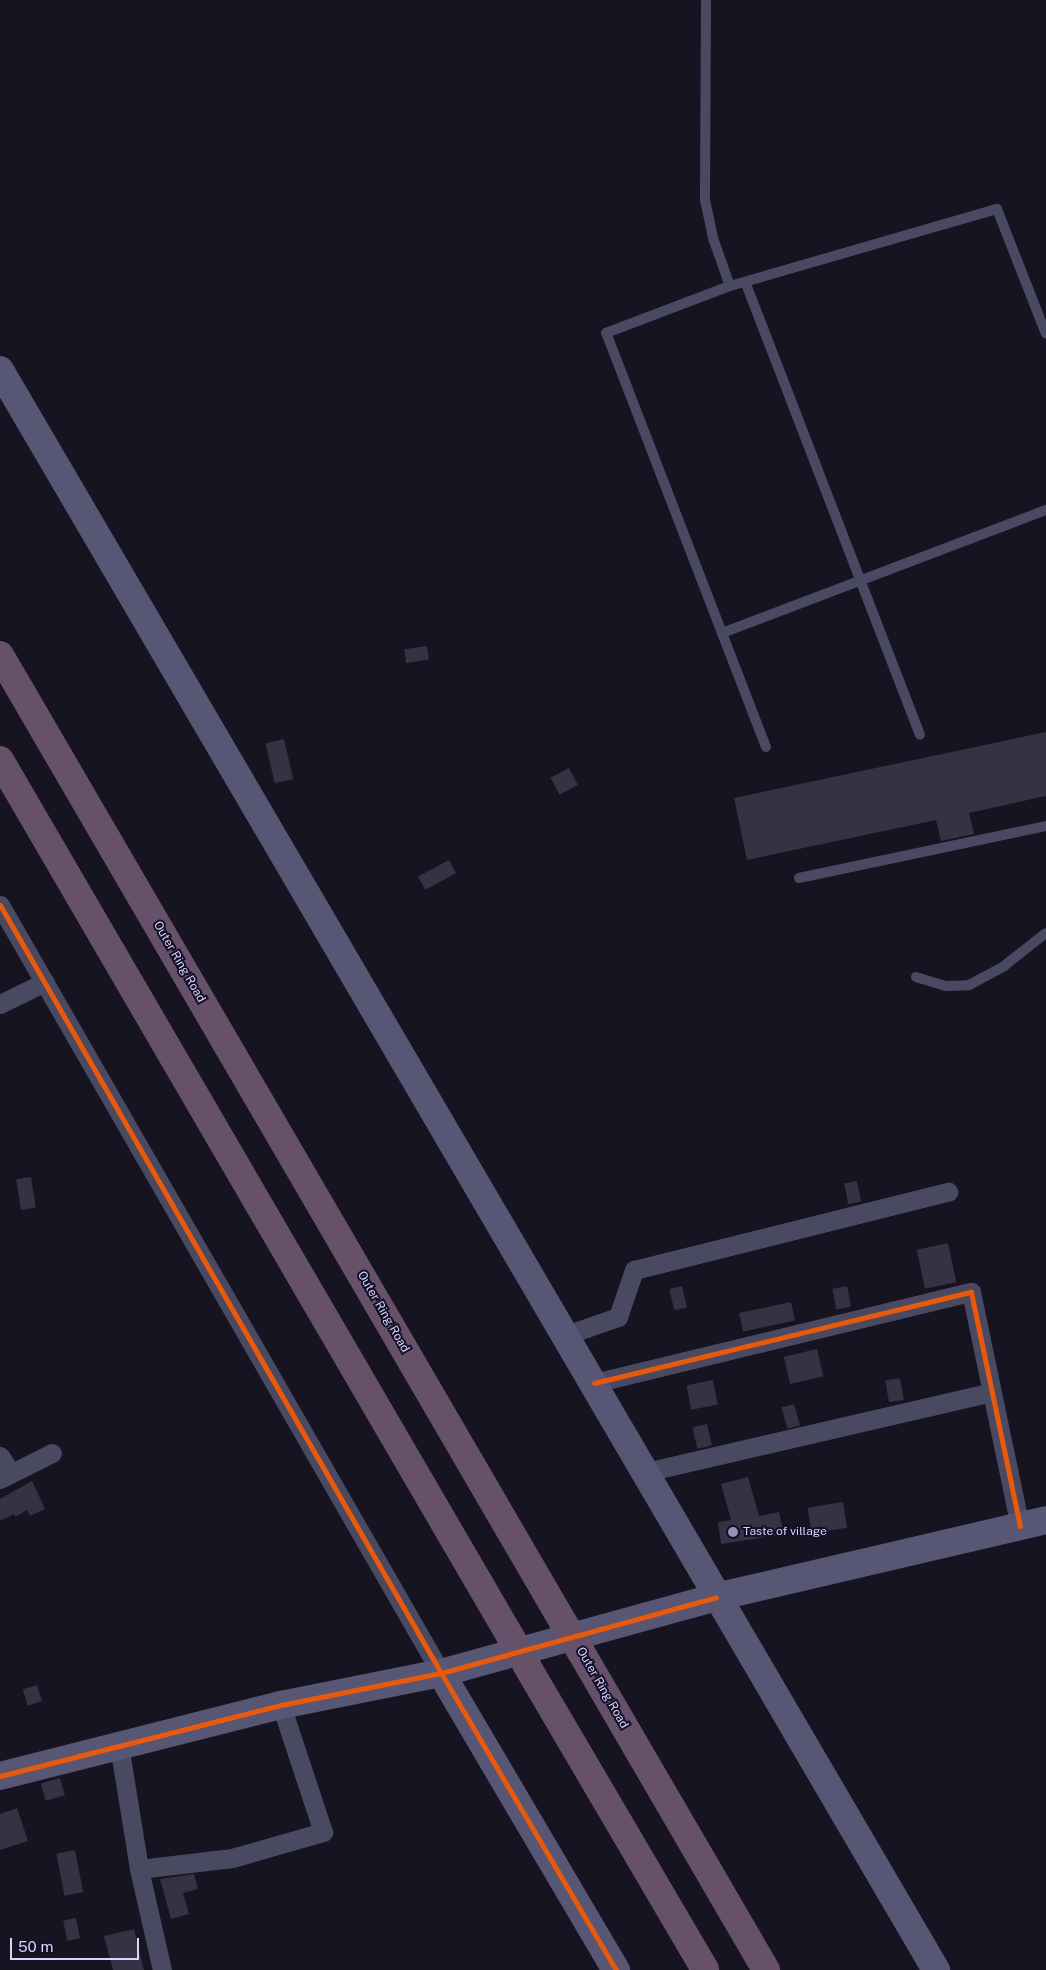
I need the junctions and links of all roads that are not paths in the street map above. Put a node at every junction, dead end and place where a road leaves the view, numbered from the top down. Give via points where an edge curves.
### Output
1 (706, 0) edge
2 (746, 284) junction
3 (730, 286) junction
4 (1046, 334) edge
5 (0, 370) edge
6 (1046, 510) edge
7 (860, 581) junction
8 (722, 633) junction
9 (0, 655) edge
10 (920, 735) dead end
11 (766, 747) dead end
12 (0, 760) edge
13 (1046, 826) edge
14 (799, 878) dead end
15 (0, 905) edge
16 (1046, 933) edge
17 (916, 977) dead end
18 (44, 982) junction
19 (0, 1004) edge
20 (948, 1192) dead end
21 (566, 1335) junction
22 (594, 1383) junction
23 (989, 1393) junction
24 (52, 1453) dead end
25 (0, 1456) edge
26 (646, 1472) junction
27 (6, 1476) edge
28 (1033, 1523) edge
29 (716, 1597) junction
30 (441, 1673) junction
31 (281, 1705) junction
32 (119, 1745) junction
33 (0, 1776) edge
34 (139, 1869) junction
35 (162, 1970) edge
36 (616, 1970) edge
37 (704, 1970) edge
38 (766, 1970) edge
39 (936, 1970) edge

1 - 3 lane via 705,200 713,238
2 - 3 lane
2 - 4 lane via 997,209
2 - 7 lane
3 - 8 lane via 606,333
5 - 21 main road
6 - 7 lane
7 - 8 lane
7 - 10 lane
8 - 11 lane
9 - 38 highway, Outer Ring Road, bridge
12 - 37 highway, bridge
13 - 14 lane
15 - 18 street
16 - 17 lane via 1004,966 969,985 946,986
18 - 19 street
18 - 30 street
20 - 21 street via 634,1270 618,1317
21 - 22 main road
22 - 23 street via 970,1292
22 - 26 main road
23 - 26 street
23 - 28 street
24 - 27 street
25 - 27 street
26 - 29 main road
28 - 29 main road
29 - 30 main road
29 - 39 main road
30 - 31 main road
30 - 36 main road
31 - 32 main road
31 - 34 street via 323,1832 232,1858
32 - 33 main road
32 - 34 street
34 - 35 street

